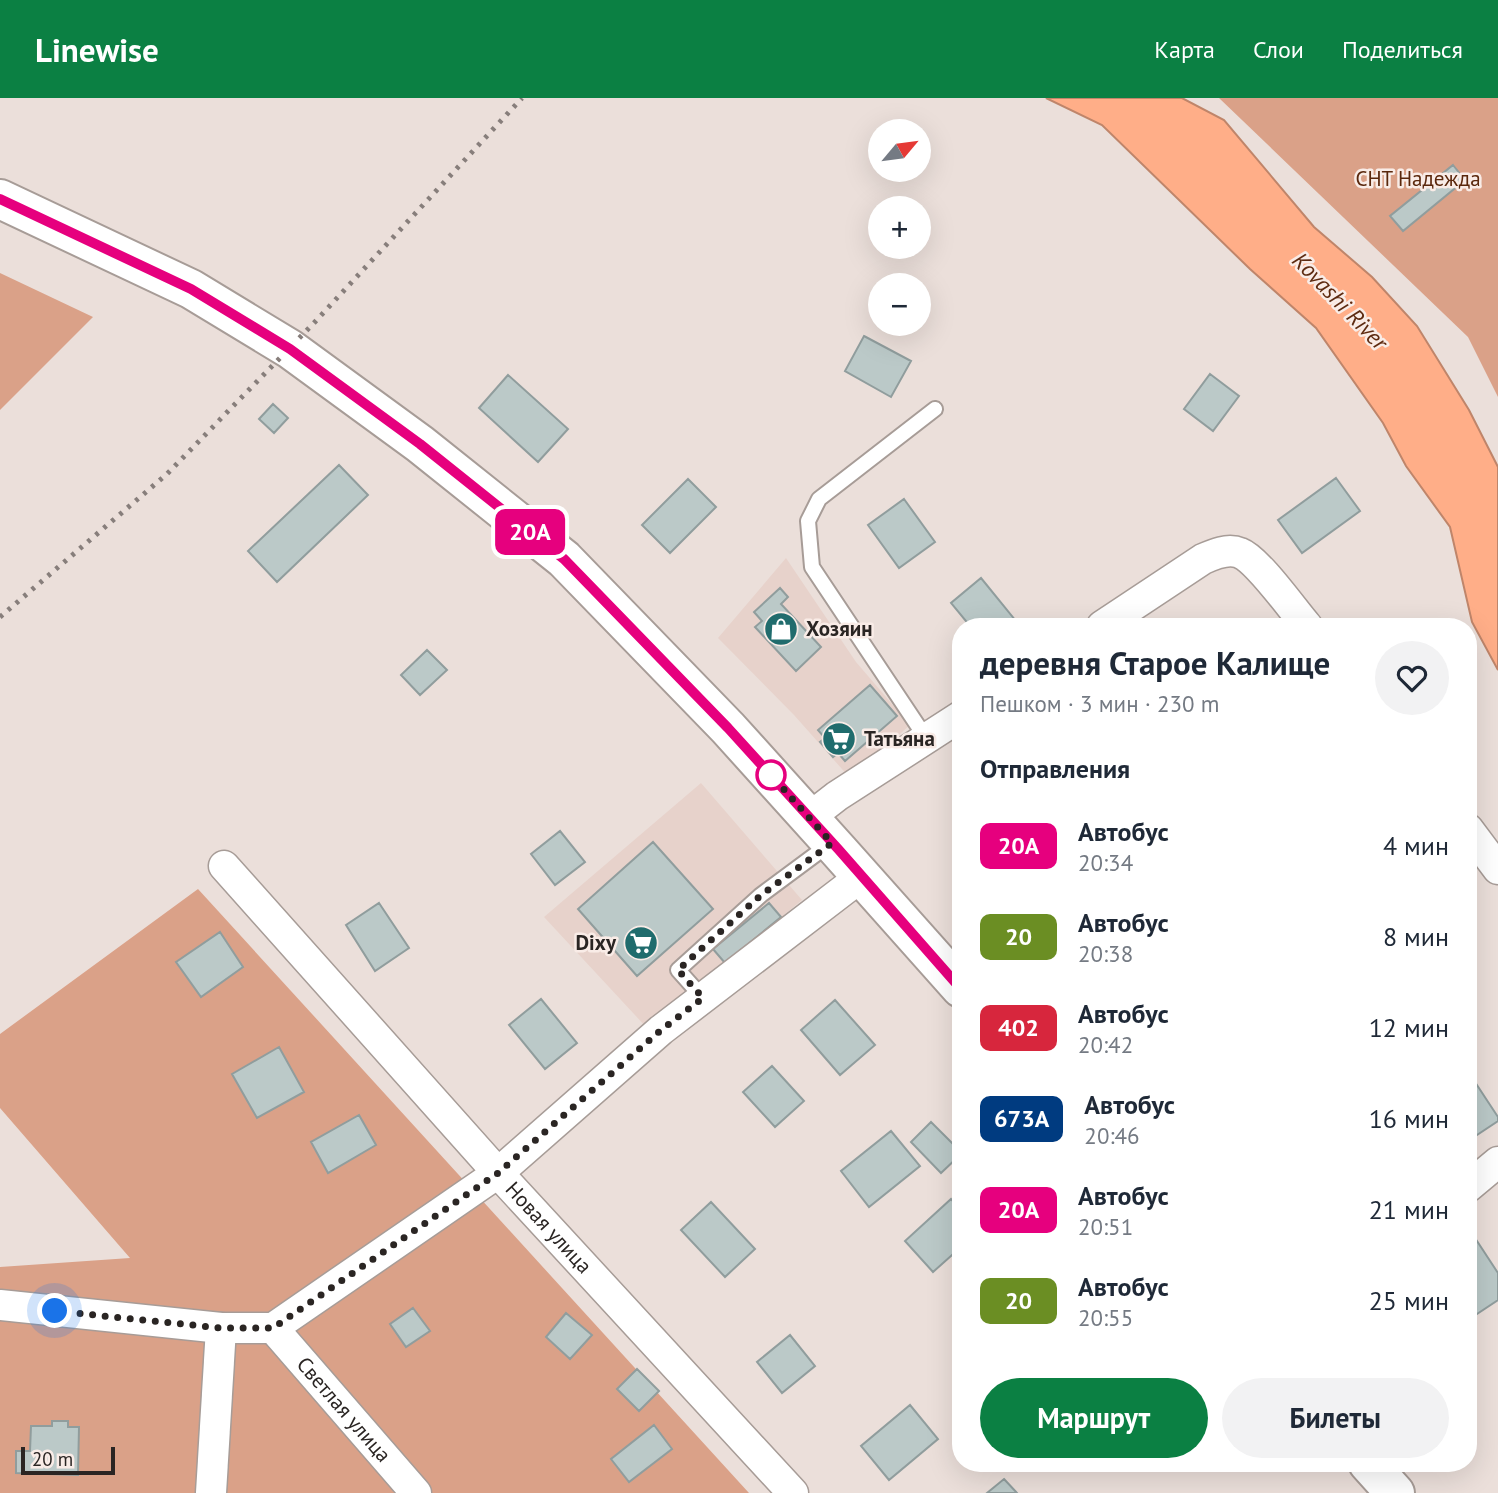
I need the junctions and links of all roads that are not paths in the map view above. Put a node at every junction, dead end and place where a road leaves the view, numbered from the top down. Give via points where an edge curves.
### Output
1 (0, 199) edge
2 (935, 410) dead end
3 (1114, 618) edge
4 (1300, 618) edge
5 (952, 722) edge
6 (926, 738) junction
7 (821, 830) junction
8 (1477, 841) edge
9 (224, 866) dead end
10 (1498, 869) edge
11 (862, 876) junction
12 (952, 979) edge
13 (703, 998) junction
14 (1498, 1162) edge
15 (498, 1173) junction
16 (1477, 1180) edge
17 (0, 1305) edge
18 (221, 1328) junction
19 (273, 1328) junction
20 (1376, 1472) edge
21 (211, 1493) edge
22 (416, 1493) edge
23 (793, 1493) edge
24 (1395, 1493) edge

1 - 7 main road via 191,289 290,349 420,444 564,559
2 - 6 lane via 819,499 808,521 812,567
3 - 4 street via 1203,559 1219,552 1239,552 1255,564
5 - 6 street
6 - 7 street via 837,796
7 - 11 main road
7 - 13 lane via 761,895 678,970
8 - 10 street
9 - 15 street, Новая улица
11 - 12 main road
11 - 13 street
13 - 15 street
14 - 16 street
15 - 19 street
15 - 23 street, Новая улица
17 - 18 street
18 - 19 street
18 - 21 street
19 - 22 street, Светлая улица
20 - 24 main road

